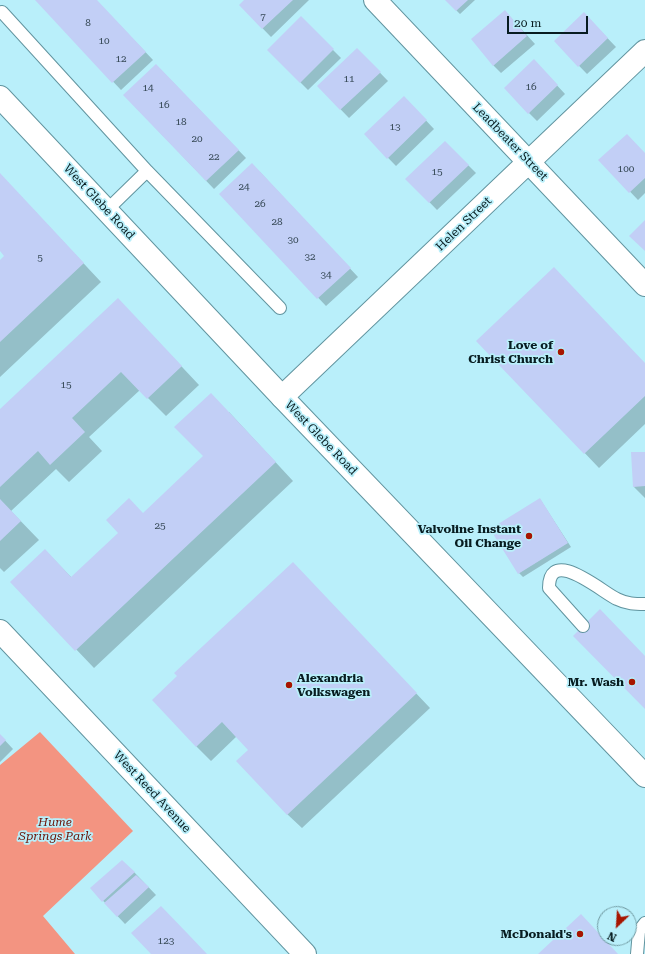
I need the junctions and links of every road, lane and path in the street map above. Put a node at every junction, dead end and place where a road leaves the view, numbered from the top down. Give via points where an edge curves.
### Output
1 (375, 0) edge
2 (2, 12) dead end
3 (645, 51) edge
4 (0, 97) edge
5 (529, 162) junction
6 (147, 171) junction
7 (107, 210) junction
8 (645, 285) edge
9 (280, 308) dead end
10 (282, 396) junction
11 (645, 604) edge
12 (583, 626) dead end
13 (0, 631) edge
14 (644, 774) edge
15 (645, 923) edge
16 (305, 954) edge
17 (637, 954) edge

1 - 5 street, Leadbeater Street
2 - 6 lane
3 - 5 street, Helen Street
4 - 7 street, West Glebe Road
5 - 8 street, Leadbeater Street
5 - 10 street, Helen Street
6 - 7 lane
6 - 9 lane
7 - 10 street, West Glebe Road
10 - 14 street, West Glebe Road
11 - 12 lane via 630,604 616,599 572,572 562,570 553,574 549,588
13 - 16 street, West Reed Avenue
15 - 17 lane via 639,931

